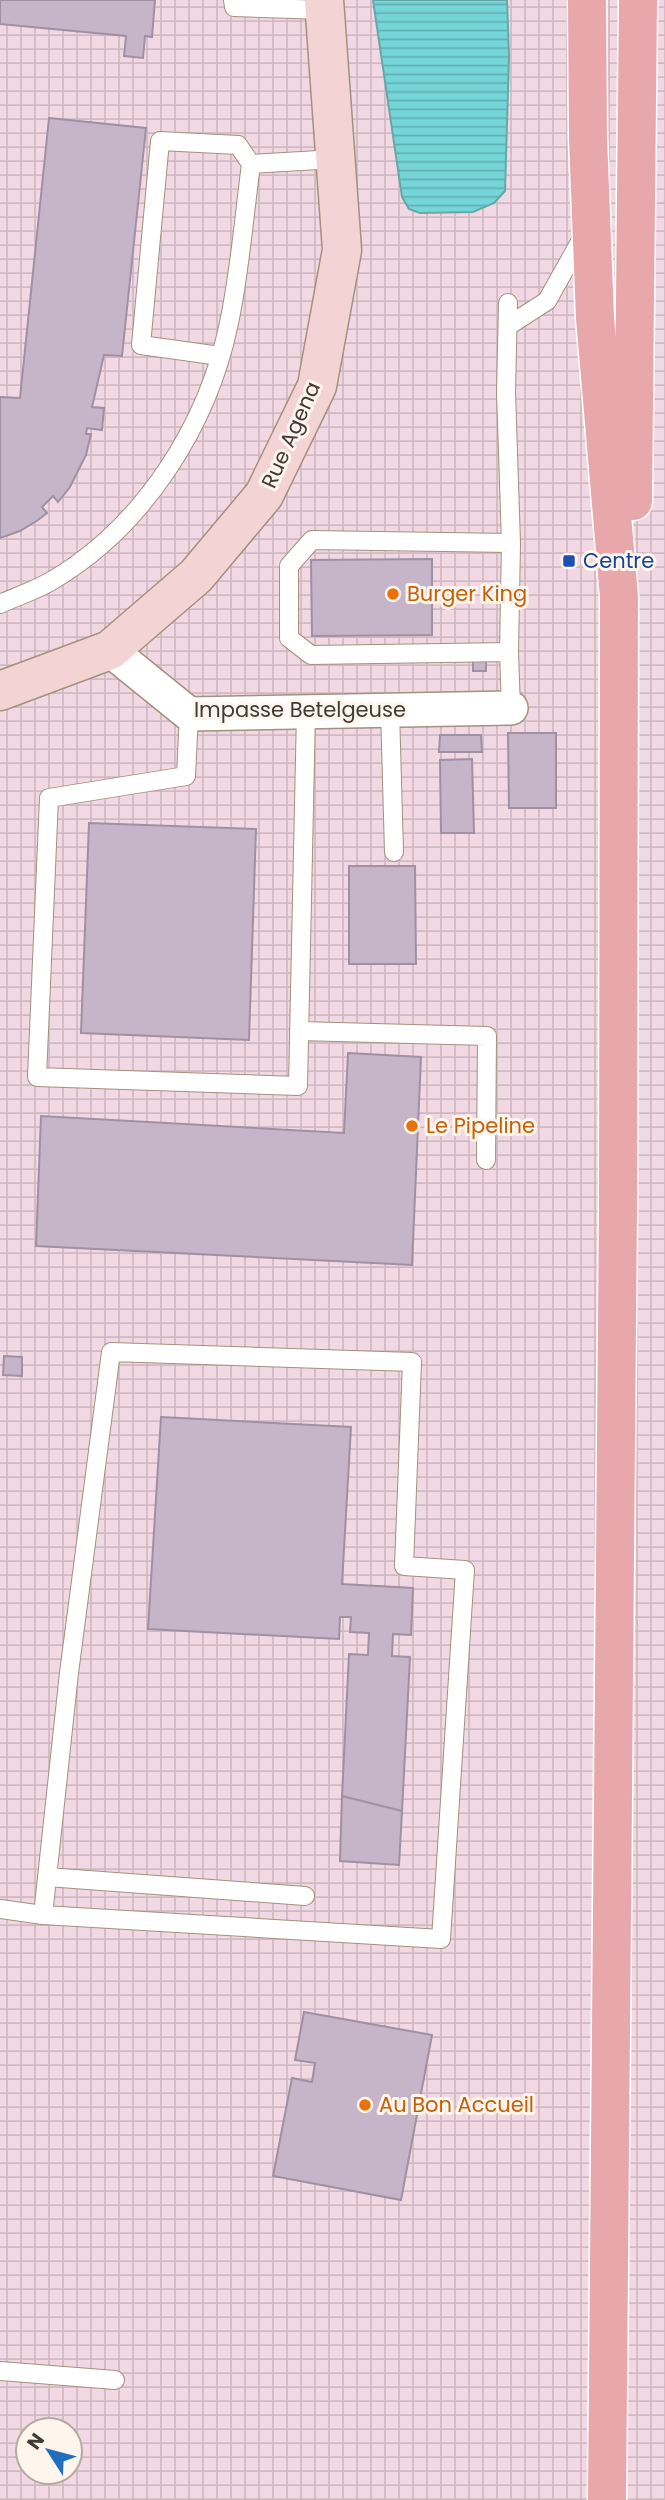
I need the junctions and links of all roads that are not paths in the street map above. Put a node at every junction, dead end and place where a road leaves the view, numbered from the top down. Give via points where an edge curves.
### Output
1 (233, 0) edge
2 (587, 0) edge
3 (638, 0) edge
4 (325, 5) edge
5 (336, 159) junction
6 (251, 164) junction
7 (592, 220) junction
8 (508, 303) dead end
9 (508, 326) junction
10 (220, 356) junction
11 (511, 543) junction
12 (619, 597) junction
13 (0, 604) edge
14 (110, 650) junction
15 (509, 652) junction
16 (0, 691) edge
17 (511, 708) joint
18 (390, 710) junction
19 (306, 712) junction
20 (189, 714) junction
21 (394, 852) dead end
22 (299, 1031) junction
23 (486, 1160) dead end
24 (47, 1877) junction
25 (305, 1896) dead end
26 (0, 1909) edge
27 (43, 1914) junction
28 (0, 2371) edge
29 (115, 2380) dead end
30 (607, 2500) edge

1 - 4 lane via 234,7
2 - 7 main road
3 - 12 main road via 633,497
4 - 5 main road, Rue Agena
5 - 6 lane
5 - 14 main road, Rue Agena via 342,250 317,386 264,495 196,576
6 - 10 lane
6 - 10 lane via 238,145 160,141 141,345
7 - 9 lane via 547,301
7 - 12 main road via 595,318
8 - 9 lane
9 - 11 lane
10 - 13 lane via 211,388 176,456 136,511 53,580
11 - 15 lane
11 - 15 lane via 312,540 289,566 289,638 311,654
12 - 30 main road
14 - 16 main road, Rue Agena
14 - 20 street, Impasse Betelgeuse
15 - 17 lane
17 - 18 street, Impasse Betelgeuse
18 - 19 street, Impasse Betelgeuse
18 - 21 lane
19 - 20 street, Impasse Betelgeuse
19 - 22 lane
20 - 22 lane via 186,776 49,798 37,1077 298,1086
22 - 23 lane via 487,1036
24 - 25 lane
24 - 27 lane
24 - 27 lane via 111,1352 412,1362 404,1566 465,1570 441,1939
26 - 27 lane
28 - 29 lane

